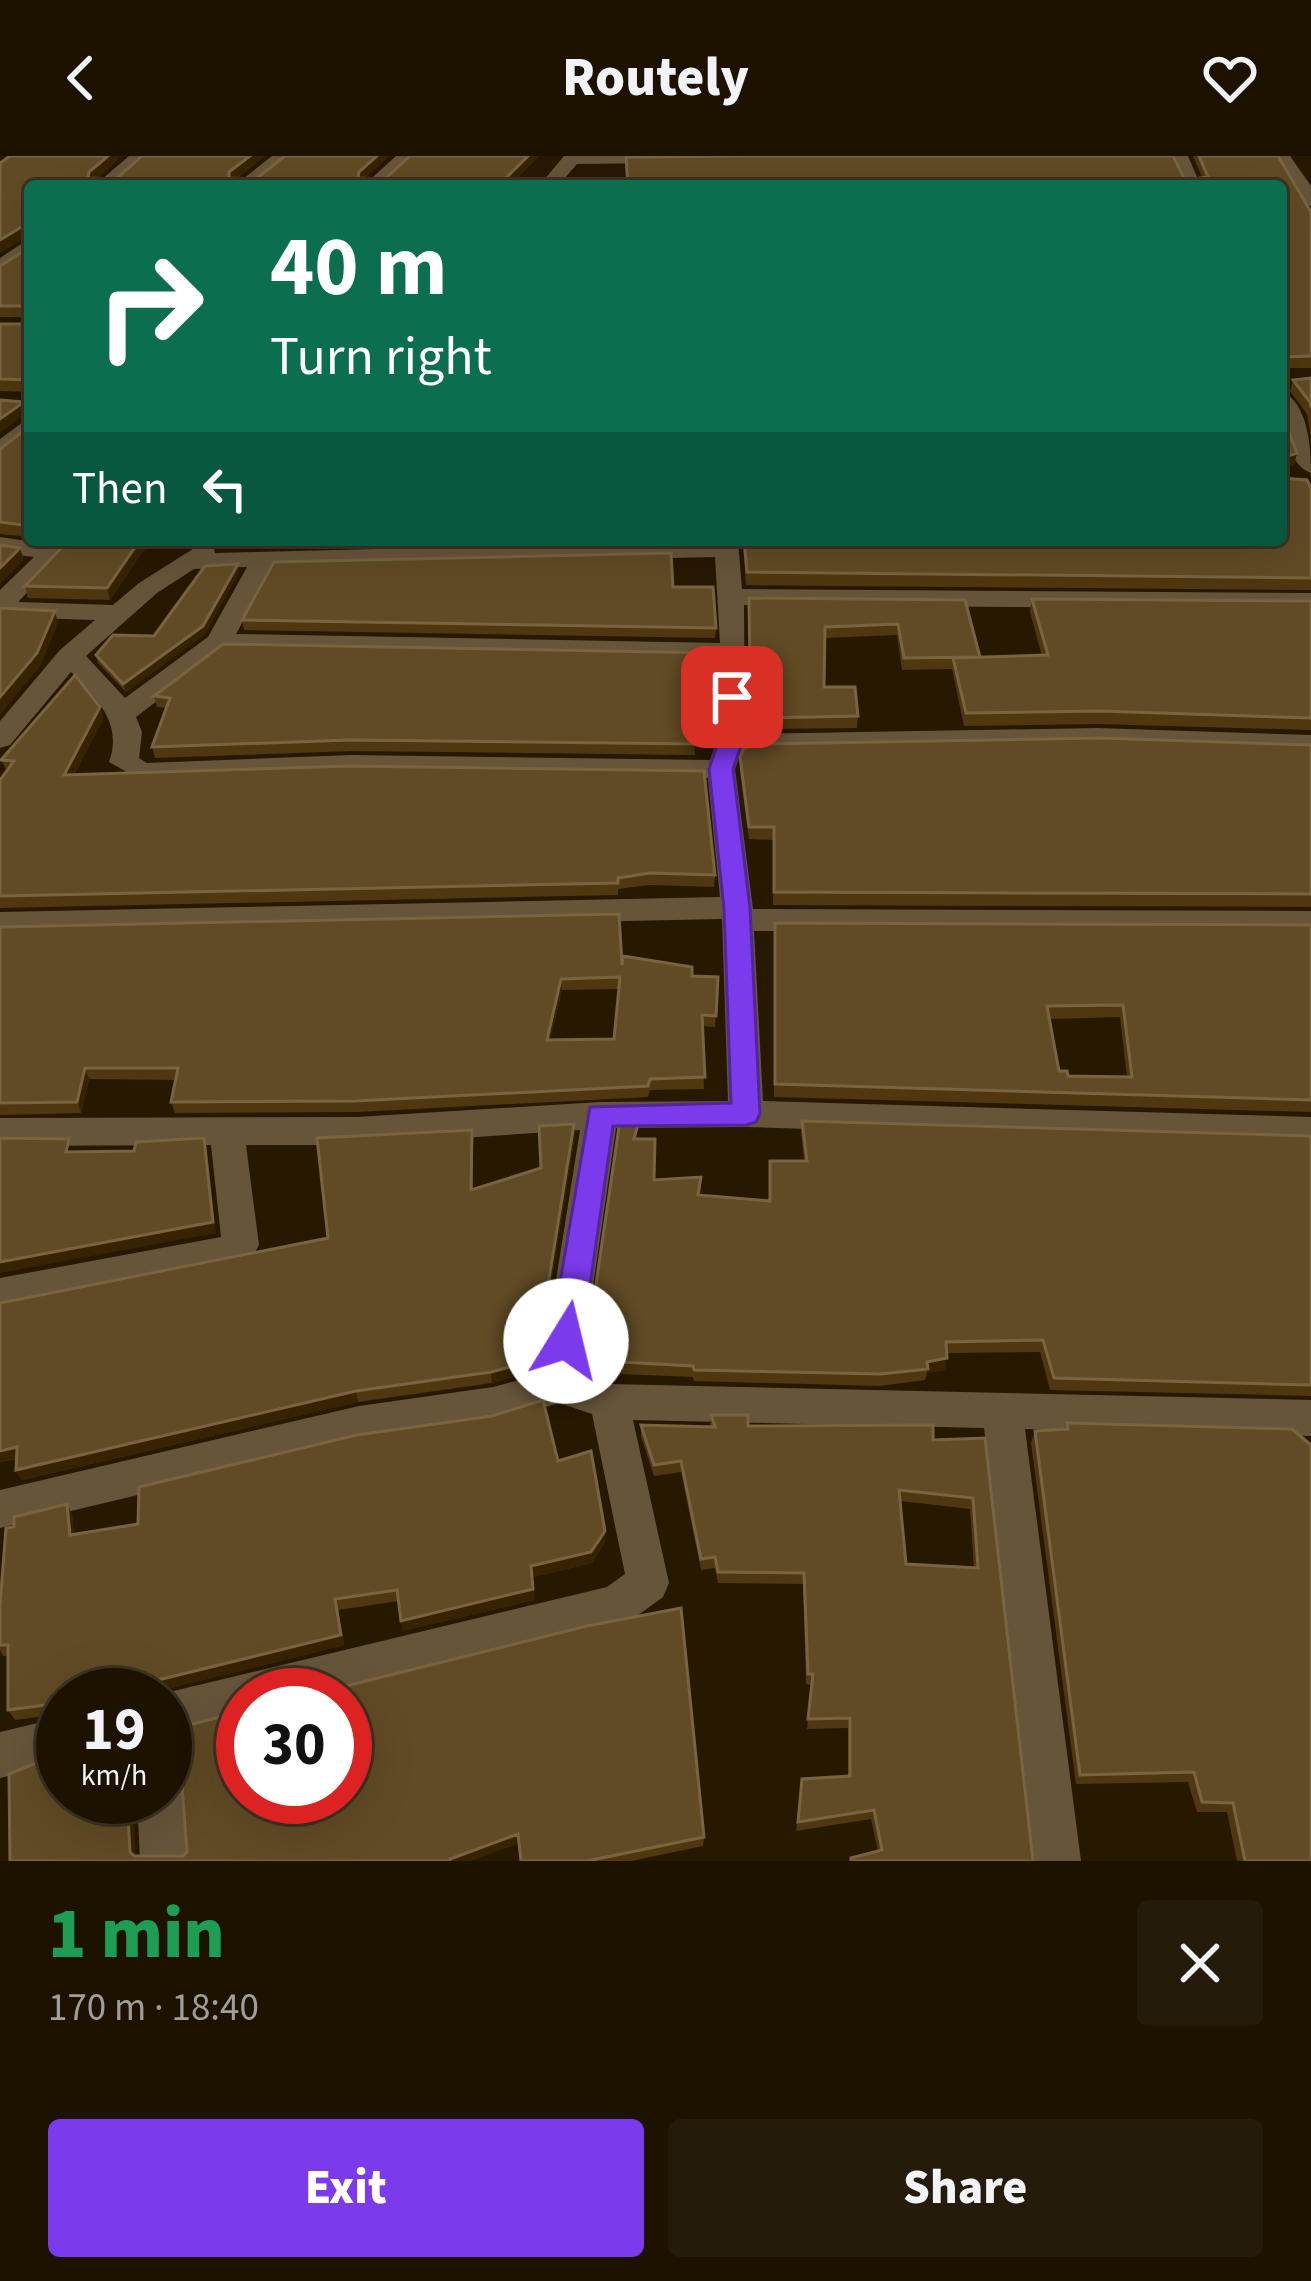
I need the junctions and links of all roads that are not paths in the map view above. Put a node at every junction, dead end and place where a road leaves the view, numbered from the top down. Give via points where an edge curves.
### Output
1 (140, 156) edge
2 (284, 156) edge
3 (406, 156) edge
4 (754, 156) edge
5 (1281, 156) edge
6 (573, 158) edge
7 (110, 180) edge
8 (252, 180) edge
9 (379, 180) edge
10 (1311, 200) edge
11 (24, 249) edge
12 (0, 268) edge
13 (1287, 390) edge
14 (24, 430) edge
15 (0, 452) edge
16 (1306, 476) edge
17 (59, 546) edge
18 (210, 546) edge
19 (695, 546) edge
20 (726, 546) edge
21 (262, 560) junction
22 (190, 562) junction
23 (730, 597) junction
24 (1311, 601) edge
25 (0, 607) edge
26 (117, 613) junction
27 (218, 642) junction
28 (734, 651) junction
29 (70, 656) junction
30 (123, 713) junction
31 (0, 739) edge
32 (1311, 744) edge
33 (726, 756) junction
34 (737, 914) junction
35 (1311, 922) edge
36 (0, 923) edge
37 (746, 1114) junction
38 (600, 1115) junction
39 (227, 1131) junction
40 (1311, 1131) edge
41 (0, 1132) edge
42 (0, 1294) edge
43 (559, 1386) junction
44 (609, 1402) junction
45 (1002, 1408) junction
46 (1311, 1418) edge
47 (0, 1509) edge
48 (358, 1668) edge
49 (36, 1747) edge
50 (0, 1756) edge
51 (162, 1824) edge
52 (164, 1861) edge
53 (1057, 1861) edge

1 - 7 street
2 - 8 street
3 - 9 street
4 - 6 street
5 - 10 street
11 - 12 street
13 - 16 street
14 - 15 street
17 - 25 street
18 - 22 street
19 - 21 street
20 - 23 street
21 - 22 street
21 - 27 street
22 - 26 street
23 - 24 street
23 - 28 street
25 - 26 street
26 - 29 street
27 - 28 street
27 - 30 street
28 - 33 street
29 - 30 street
29 - 31 street
30 - 33 street via 123,762 160,774
32 - 33 street via 1097,737
33 - 34 street
34 - 35 street
34 - 36 street
34 - 37 street
37 - 38 street
37 - 40 street
38 - 39 street
38 - 43 street
39 - 41 street
39 - 42 street via 240,1245
43 - 44 street
43 - 47 street
44 - 45 street
44 - 48 street via 648,1583 601,1612
45 - 46 street
45 - 53 street
49 - 50 street
51 - 52 street

